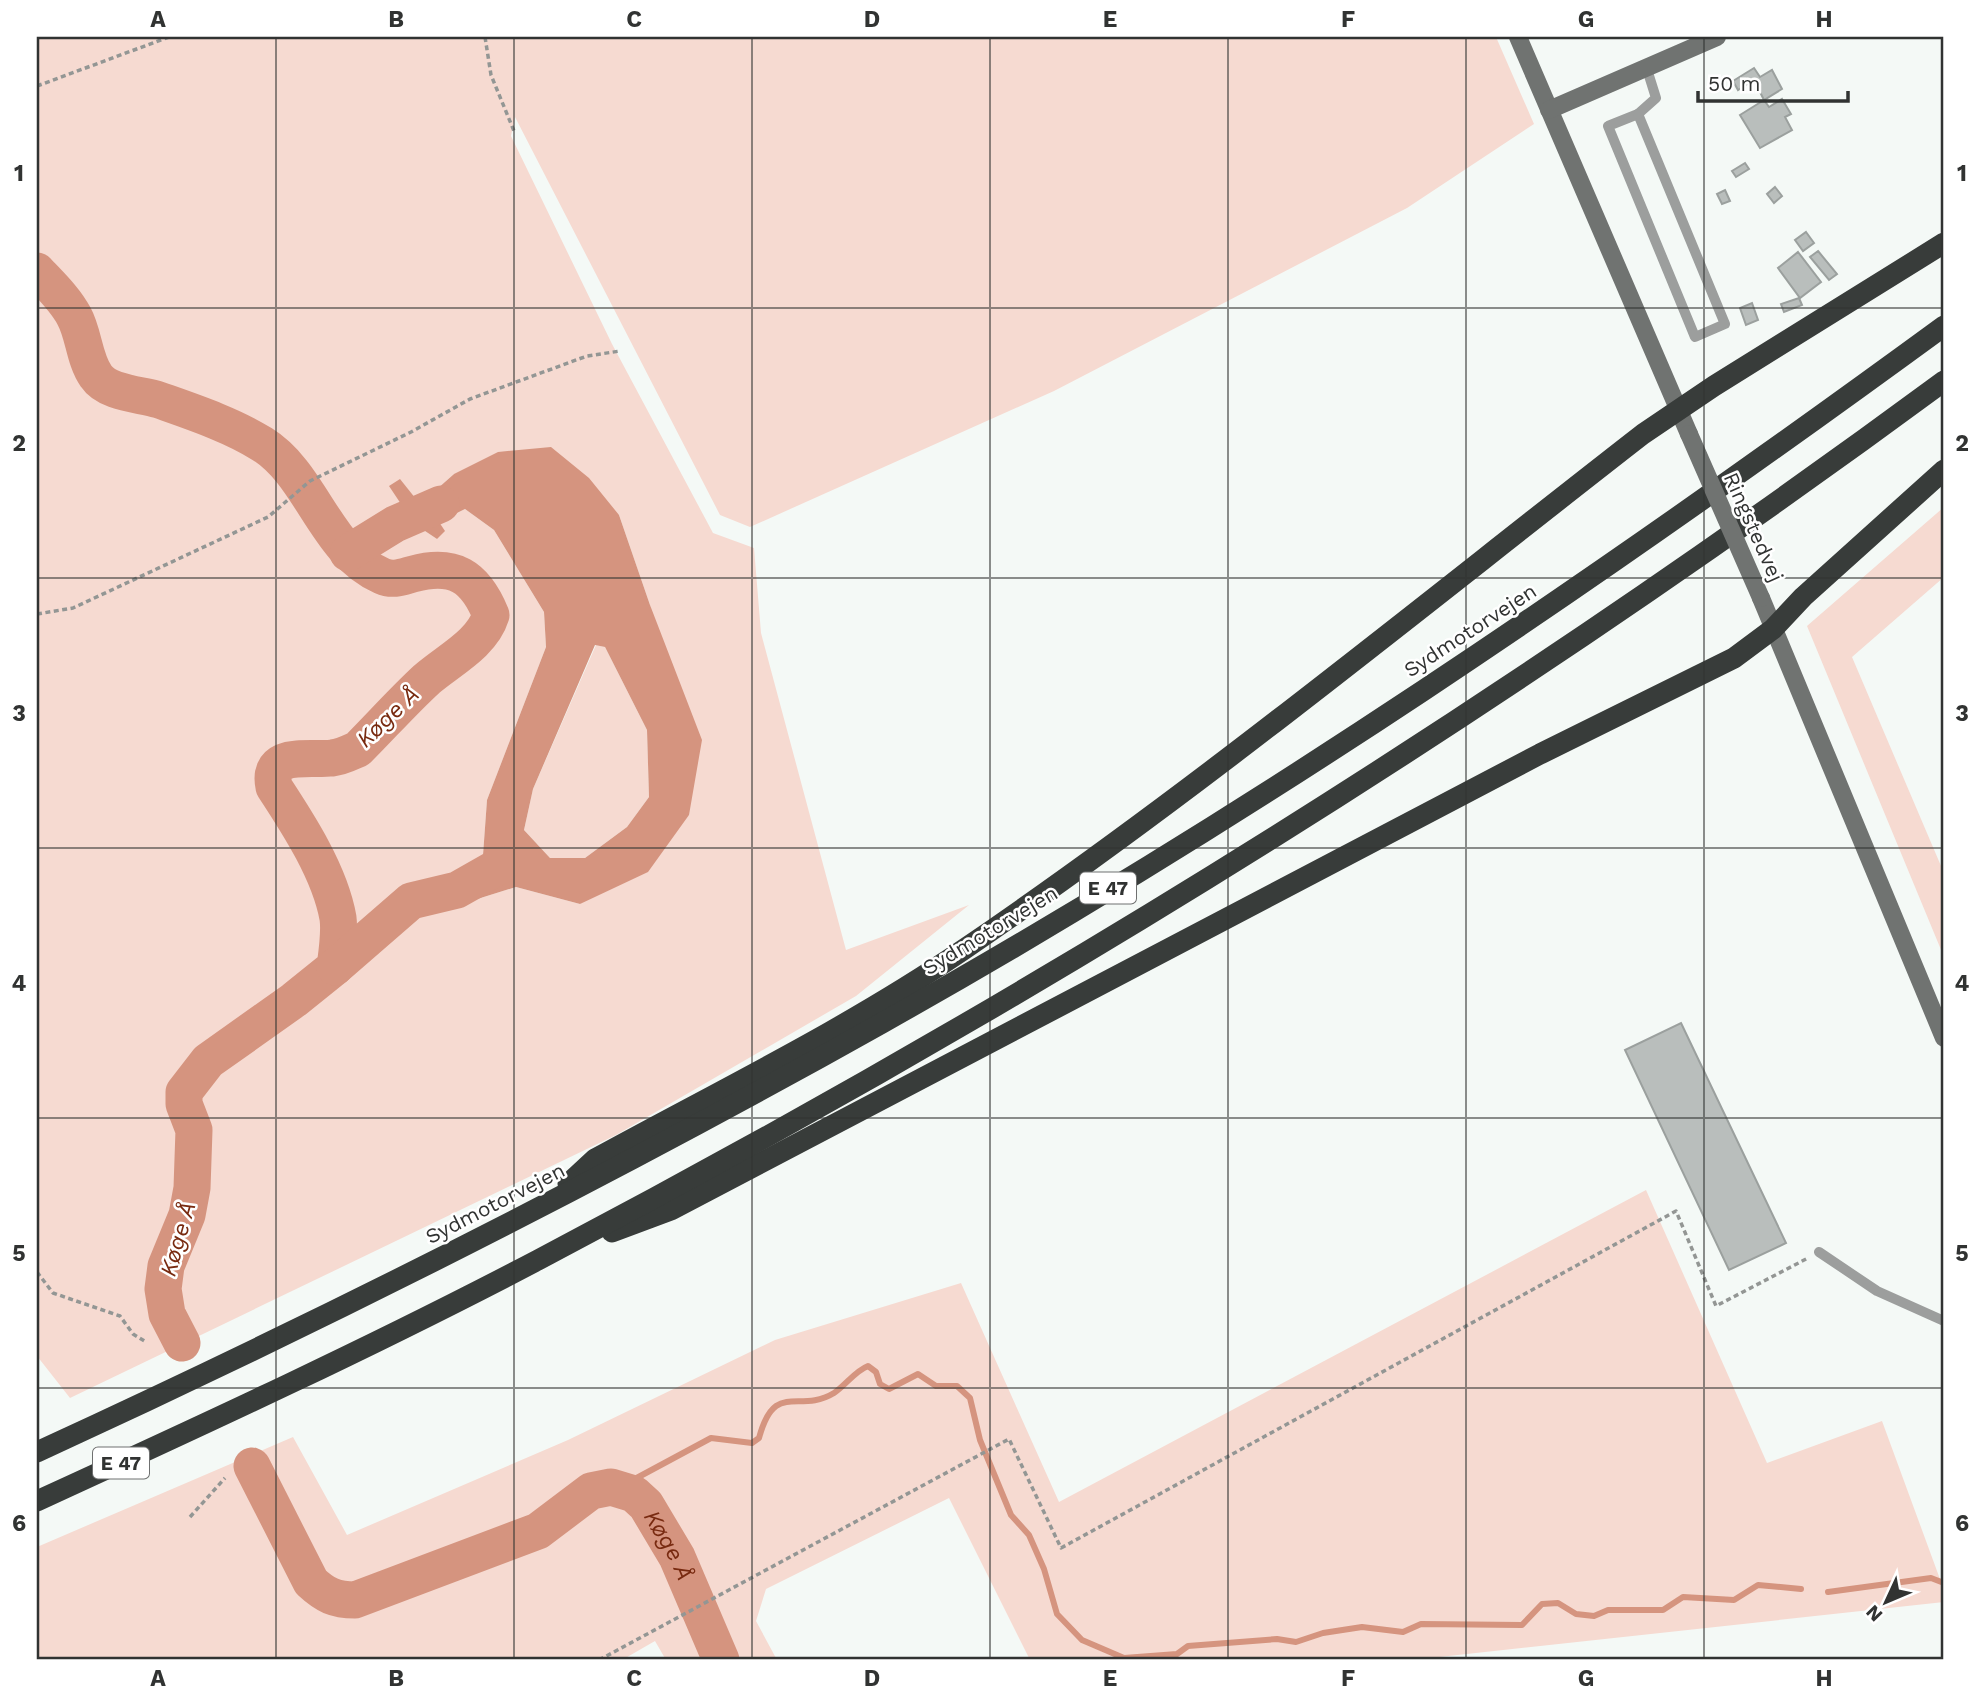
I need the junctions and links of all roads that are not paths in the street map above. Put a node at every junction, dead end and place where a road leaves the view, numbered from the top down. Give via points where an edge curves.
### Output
1 (1518, 37) edge
2 (1717, 37) edge
3 (1646, 66) junction
4 (1549, 110) junction
5 (1638, 114) junction
6 (1944, 243) edge
7 (1944, 326) edge
8 (1944, 381) edge
9 (1678, 410) junction
10 (1944, 470) edge
11 (1773, 629) junction
12 (1944, 1038) edge
13 (546, 1205) junction
14 (1819, 1252) road end
15 (541, 1258) junction
16 (1944, 1321) edge
17 (37, 1452) edge
18 (37, 1501) edge

1 - 4 main road, Ringstedvej
2 - 3 main road
3 - 4 main road
3 - 5 lane via 1656,98
4 - 9 main road, Ringstedvej
5 - 5 lane via 1608,126 1695,337 1726,324
6 - 9 highway
7 - 13 highway, Sydmotorvejen / E 47 via 1569,594 1208,827 884,1022
8 - 15 highway, E 47 via 1587,636 1204,881 904,1058
9 - 11 main road, Ringstedvej, bridge
9 - 13 highway via 1133,829 962,951 859,1015 595,1159
10 - 11 highway
11 - 12 main road, Ringstedvej
11 - 15 highway via 1734,658 1528,760 671,1210
13 - 17 highway, Sydmotorvejen / E 47 via 403,1279
14 - 16 lane via 1877,1291
15 - 18 highway, E 47 via 235,1410

